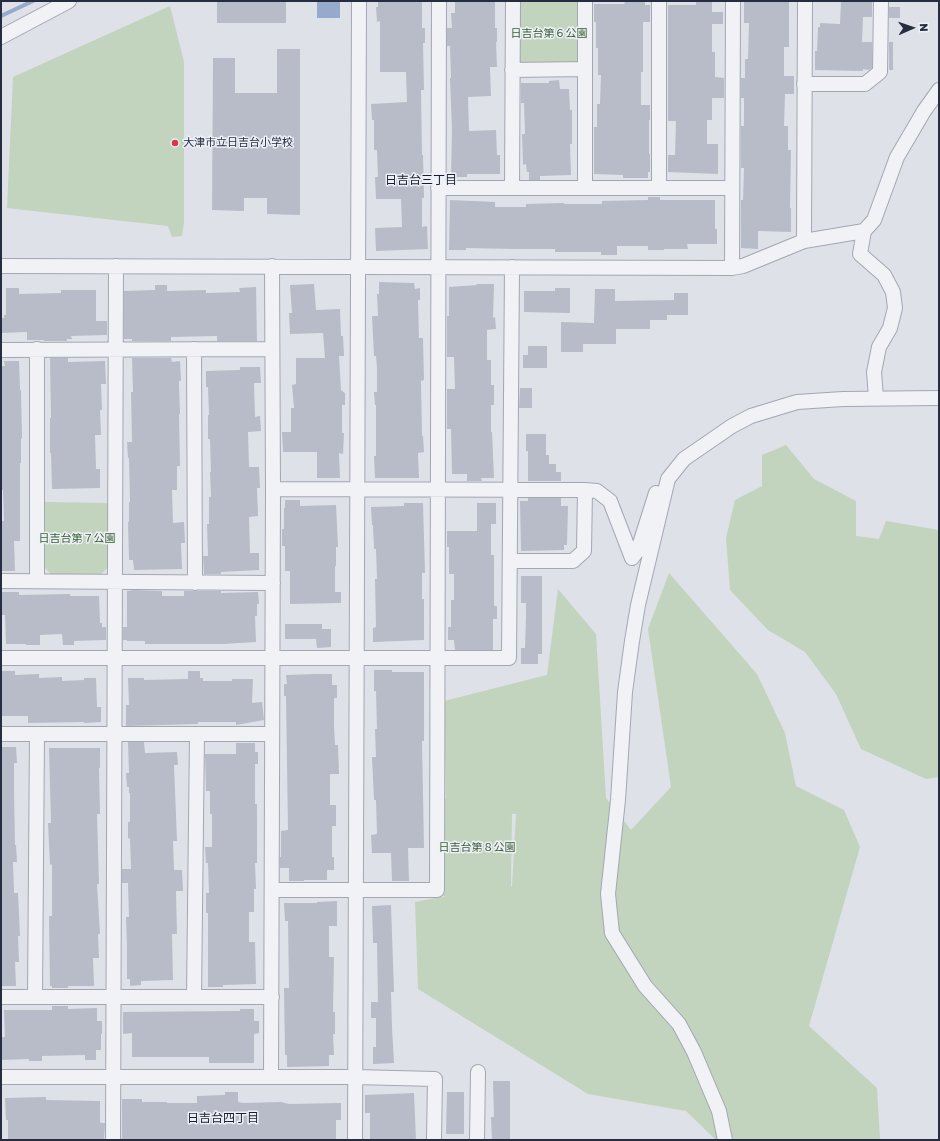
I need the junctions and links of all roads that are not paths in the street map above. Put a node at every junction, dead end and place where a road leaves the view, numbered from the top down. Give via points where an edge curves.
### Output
1 (69, 1) edge
2 (359, 1) edge
3 (439, 1) edge
4 (513, 1) edge
5 (585, 1) edge
6 (659, 1) edge
7 (733, 1) edge
8 (805, 1) edge
9 (881, 1) edge
10 (1, 37) edge
11 (585, 69) junction
12 (512, 70) junction
13 (804, 84) junction
14 (939, 90) edge
15 (438, 188) junction
16 (512, 188) junction
17 (585, 188) junction
18 (659, 188) junction
19 (732, 188) junction
20 (864, 231) junction
21 (804, 240) junction
22 (1, 266) edge
23 (116, 266) junction
24 (272, 266) junction
25 (358, 267) junction
26 (438, 267) junction
27 (512, 267) junction
28 (732, 268) junction
29 (115, 349) junction
30 (194, 349) junction
31 (272, 349) junction
32 (1, 350) edge
33 (37, 350) junction
34 (876, 398) junction
35 (939, 398) edge
36 (668, 479) junction
37 (273, 489) junction
38 (357, 489) junction
39 (438, 489) junction
40 (511, 489) junction
41 (585, 490) junction
42 (510, 562) junction
43 (37, 580) junction
44 (1, 581) edge
45 (115, 582) junction
46 (195, 583) junction
47 (273, 583) junction
48 (1, 658) edge
49 (115, 658) junction
50 (272, 658) junction
51 (357, 658) junction
52 (437, 658) junction
53 (1, 734) edge
54 (37, 734) junction
55 (114, 734) junction
56 (197, 734) junction
57 (272, 734) junction
58 (272, 890) junction
59 (356, 890) junction
60 (1, 997) edge
61 (35, 997) junction
62 (194, 997) junction
63 (272, 997) junction
64 (114, 998) junction
65 (478, 1072) dead end
66 (1, 1077) edge
67 (114, 1077) junction
68 (271, 1077) junction
69 (355, 1077) junction
70 (113, 1140) edge
71 (355, 1140) edge
72 (434, 1140) edge
73 (477, 1140) edge
74 (725, 1140) edge

1 - 10 street
2 - 25 street
3 - 15 street
4 - 12 street
5 - 11 street
6 - 18 street
7 - 19 street
8 - 13 street
9 - 13 street via 880,72 865,84
11 - 12 street
11 - 17 street
12 - 16 street
13 - 21 street
14 - 20 street via 897,157 874,220
15 - 16 street
15 - 26 street
16 - 17 street
17 - 18 street
18 - 19 street
19 - 28 street
20 - 21 street
20 - 34 street via 860,254 884,275 893,292 895,308 890,328 879,347 874,372
21 - 28 street via 744,266
22 - 23 street
23 - 24 street
23 - 29 street
24 - 25 street
24 - 31 street
25 - 26 street
25 - 38 street
26 - 27 street
26 - 39 street
27 - 28 street
27 - 40 street
29 - 30 street
29 - 33 street
29 - 45 street
30 - 31 street
30 - 46 street
31 - 37 street
32 - 33 street
33 - 43 street
34 - 35 street
34 - 36 street via 797,402 750,416 684,459
36 - 41 street via 657,484 656,495 638,550 632,558 610,501 597,490
36 - 74 street via 632,641 625,692 618,800 608,894 612,933 644,986 679,1024 719,1111
37 - 38 street
37 - 47 street
38 - 39 street
38 - 51 street
39 - 40 street
39 - 52 street
40 - 41 street
40 - 42 street
41 - 42 street via 584,551 573,561
42 - 52 street via 510,658
43 - 44 street
43 - 45 street
45 - 46 street
45 - 49 street
46 - 47 street
47 - 50 street
48 - 49 street
49 - 50 street
49 - 55 street
50 - 51 street
50 - 57 street
51 - 52 street
51 - 59 street
52 - 59 street via 437,890
53 - 54 street
54 - 55 street
54 - 61 street
55 - 56 street
55 - 64 street
56 - 57 street
56 - 62 street
57 - 58 street
58 - 59 street
58 - 63 street
59 - 69 street
60 - 61 street
61 - 64 street
62 - 63 street
62 - 64 street
63 - 68 street
64 - 67 street
65 - 73 street
66 - 67 street
67 - 68 street
67 - 70 street
68 - 69 street
69 - 71 street
69 - 72 street via 435,1079

